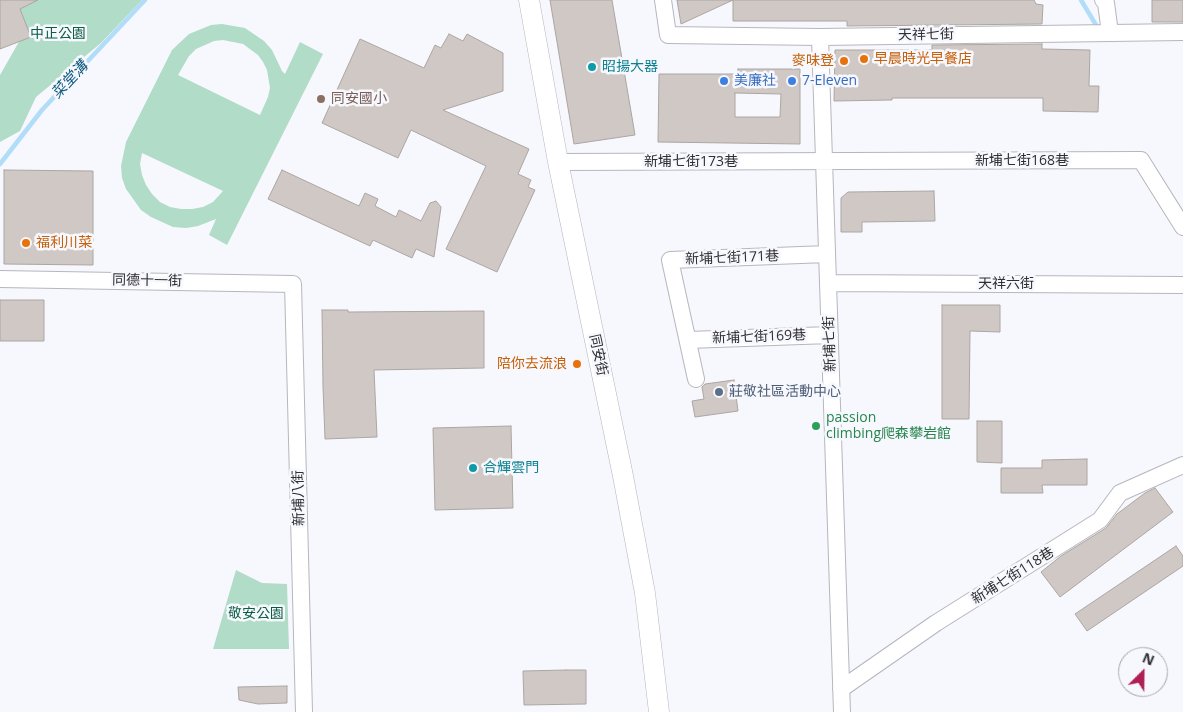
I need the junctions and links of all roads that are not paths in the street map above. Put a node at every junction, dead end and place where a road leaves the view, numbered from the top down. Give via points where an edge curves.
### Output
1 (530, 0) edge
2 (663, 0) edge
3 (1104, 0) edge
4 (1183, 32) edge
5 (1108, 33) junction
6 (820, 36) junction
7 (824, 161) junction
8 (558, 162) junction
9 (1183, 227) edge
10 (827, 254) junction
11 (0, 279) edge
12 (828, 283) junction
13 (293, 284) joint
14 (1183, 285) edge
15 (830, 334) junction
16 (688, 340) junction
17 (696, 379) dead end
18 (1183, 465) edge
19 (841, 689) junction
20 (304, 712) edge
21 (659, 712) edge
22 (842, 712) edge

1 - 8 street, 同安街
2 - 6 street, 天祥七街 via 668,35
3 - 5 street
4 - 5 street, 天祥七街
5 - 6 street, 天祥七街
6 - 7 street, 新埔七街
7 - 8 street, 新埔七街173巷
7 - 9 street, 新埔七街168巷 via 1141,160
7 - 10 street, 新埔七街
8 - 21 street, 同安街 via 646,594
10 - 12 street, 新埔七街
10 - 16 street, 新埔七街171巷 via 670,260
11 - 13 street, 同德十一街
12 - 14 street, 天祥六街
12 - 15 street, 新埔七街
13 - 20 street, 新埔八街
15 - 16 street, 新埔七街169巷
15 - 19 street, 新埔七街
16 - 17 street, 新埔七街171巷
18 - 19 street, 新埔七街118巷 via 1120,493 1100,520 936,623
19 - 22 street, 新埔七街

